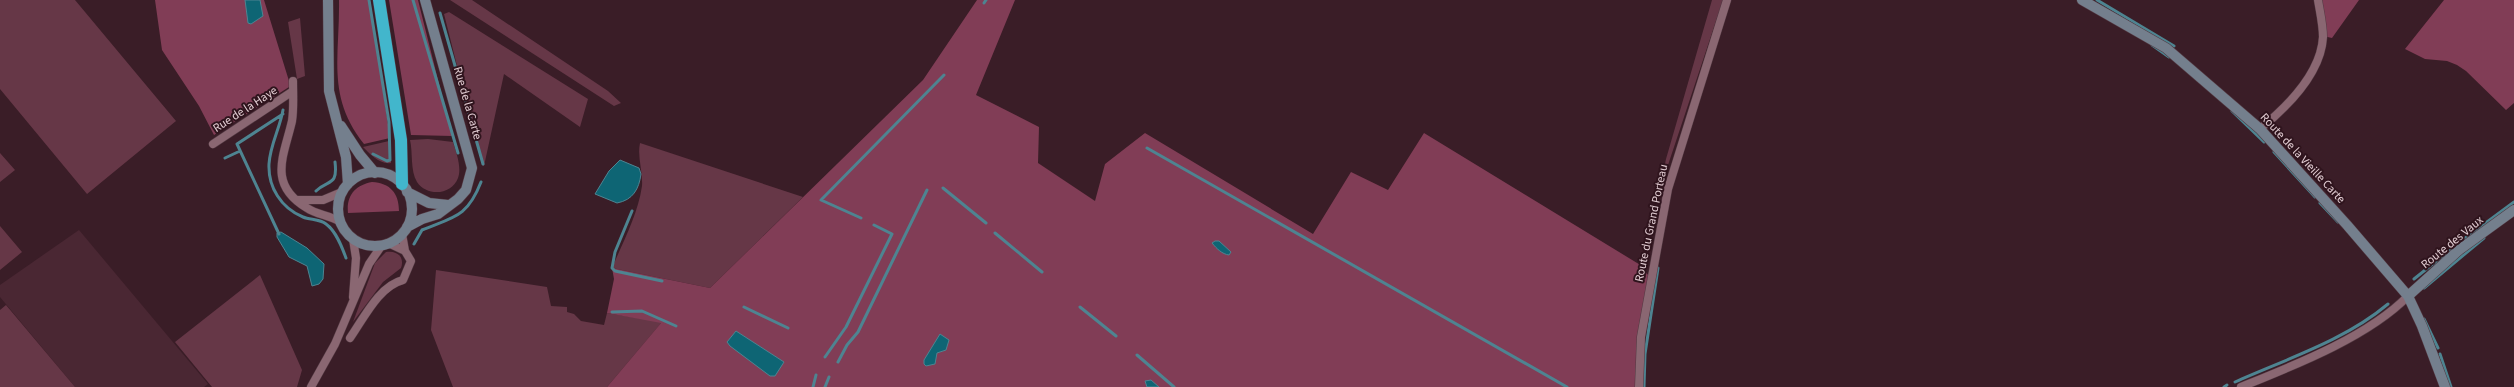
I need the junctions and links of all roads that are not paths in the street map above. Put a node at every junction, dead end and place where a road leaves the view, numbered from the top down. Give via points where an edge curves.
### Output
1 (328, 0) edge
2 (379, 0) edge
3 (425, 0) edge
4 (1727, 0) edge
5 (2082, 0) edge
6 (2318, 0) edge
7 (293, 81) dead end
8 (293, 91) junction
9 (337, 119) junction
10 (2260, 129) junction
11 (213, 144) dead end
12 (375, 173) junction
13 (345, 188) junction
14 (405, 188) junction
15 (296, 200) junction
16 (448, 206) junction
17 (2514, 210) edge
18 (340, 222) junction
19 (404, 230) junction
20 (353, 239) junction
21 (385, 244) junction
22 (406, 251) junction
23 (2408, 296) junction
24 (353, 298) junction
25 (350, 338) dead end
26 (311, 387) edge
27 (1639, 387) edge
28 (2241, 387) edge
29 (2445, 387) edge

1 - 9 street via 328,82
2 - 14 highway via 401,140
3 - 16 street, Rue de la Carte via 472,168 466,190
4 - 27 street, Route du Grand Porteau via 1668,189 1641,337
5 - 10 street, Route de la Vieille Carte via 2166,48
6 - 10 street via 2323,36 2313,71 2296,93
7 - 8 street
8 - 11 street, Rue de la Haye
8 - 15 street, Rue de la Haye via 292,121 281,156 280,173 287,190
9 - 12 street
9 - 13 street via 348,167
10 - 23 street, Route de la Vieille Carte via 2348,225
12 - 13 street via 360,176
12 - 14 street via 390,176
13 - 15 street via 323,200
13 - 18 street via 338,207
14 - 16 street via 429,203
14 - 19 street via 411,206
15 - 18 street, Rue de la Haye via 307,209 328,215
16 - 19 street, Rue de la Carte via 438,214 422,218
17 - 23 street, Route des Vaux via 2459,250
18 - 20 street
19 - 21 street
19 - 22 street
20 - 21 street via 365,244
20 - 24 street via 356,258
21 - 22 street
21 - 24 street via 369,264
22 - 25 street via 411,261 403,280 394,282 385,289
23 - 28 street via 2356,334 2310,358
23 - 29 street, Route de la Vieille Carte
24 - 26 street via 335,344

